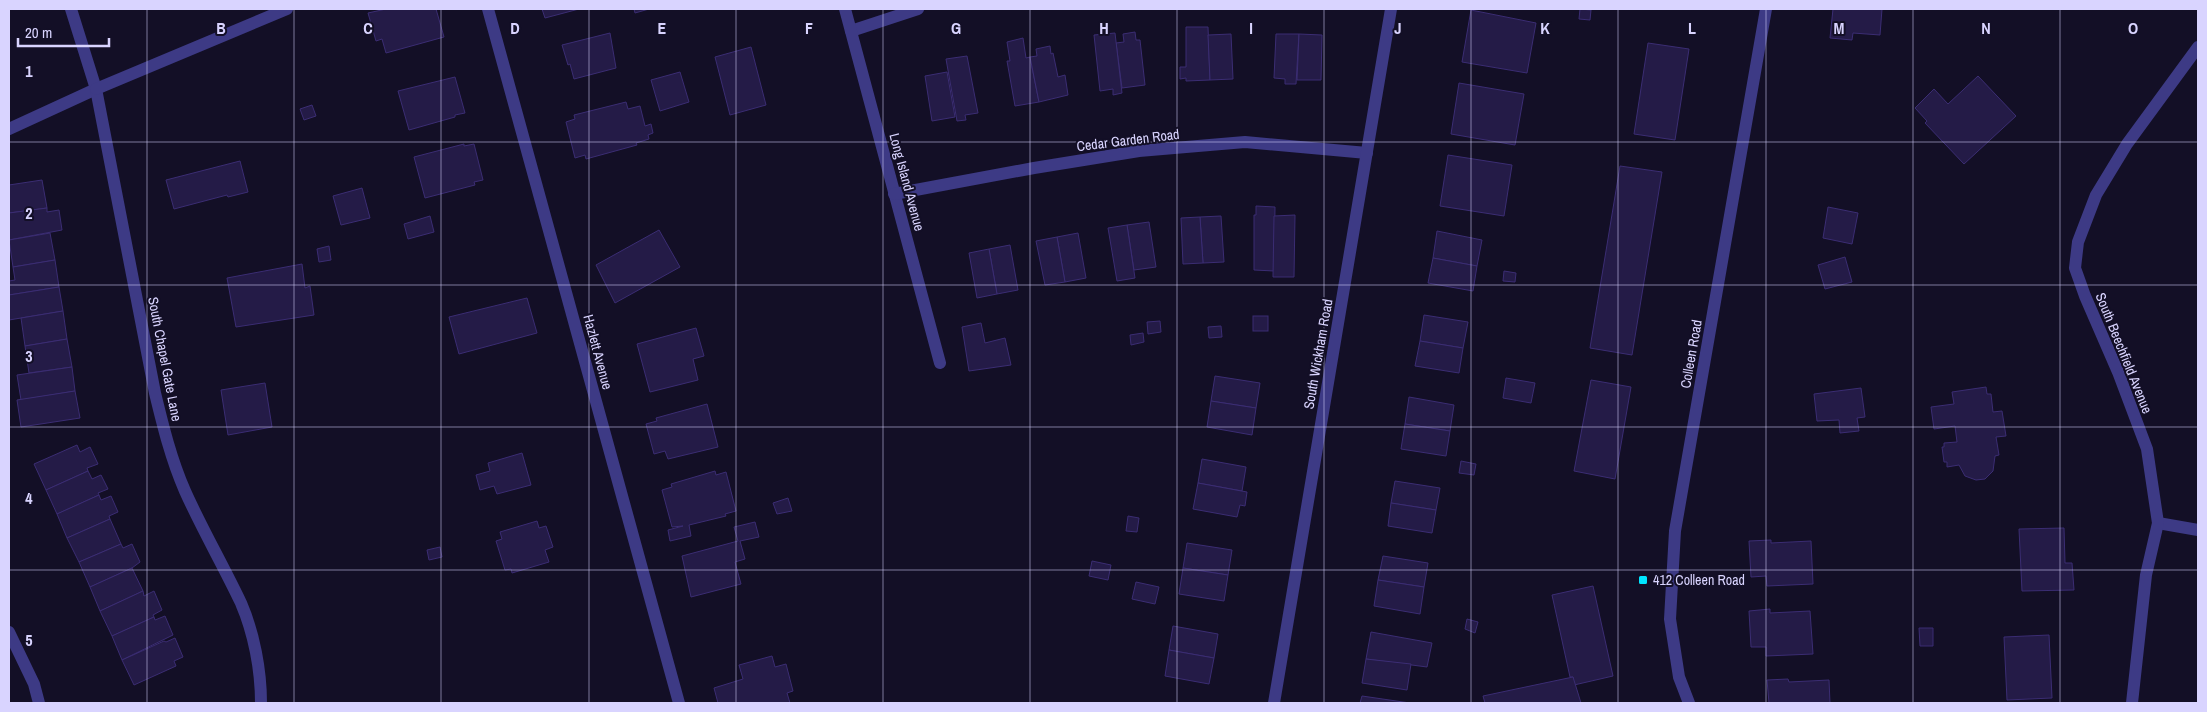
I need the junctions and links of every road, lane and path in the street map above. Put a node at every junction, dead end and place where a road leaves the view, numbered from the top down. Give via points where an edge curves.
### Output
1 (71, 9) edge
2 (287, 9) edge
3 (488, 9) edge
4 (845, 9) edge
5 (918, 9) edge
6 (1391, 9) edge
7 (1766, 9) edge
8 (850, 31) junction
9 (2198, 47) edge
10 (96, 90) junction
11 (9, 128) edge
12 (1367, 153) junction
13 (894, 194) junction
14 (940, 363) dead end
15 (2158, 524) junction
16 (2198, 530) edge
17 (9, 632) edge
18 (39, 703) edge
19 (261, 703) edge
20 (679, 703) edge
21 (1274, 703) edge
22 (1689, 703) edge
23 (2132, 703) edge

1 - 10 street, South Chapel Gate Lane
2 - 10 street
3 - 20 street, Hazlett Avenue
4 - 8 street, Long Island Avenue
5 - 8 street
6 - 12 street, South Wickham Road
7 - 22 street, Colleen Road via 1675,531 1670,619 1679,677
8 - 13 street, Long Island Avenue
9 - 15 street, South Beechfield Avenue via 2127,144 2096,196 2078,242 2075,268 2147,449
10 - 11 street
10 - 19 street, South Chapel Gate Lane via 166,442 184,490 241,604 253,642
12 - 13 street, Cedar Garden Road via 1245,142 1159,150 1034,168
12 - 21 street, South Wickham Road
13 - 14 street, Long Island Avenue
15 - 16 street
15 - 23 street, South Beechfield Avenue via 2146,575
17 - 18 street via 34,684

